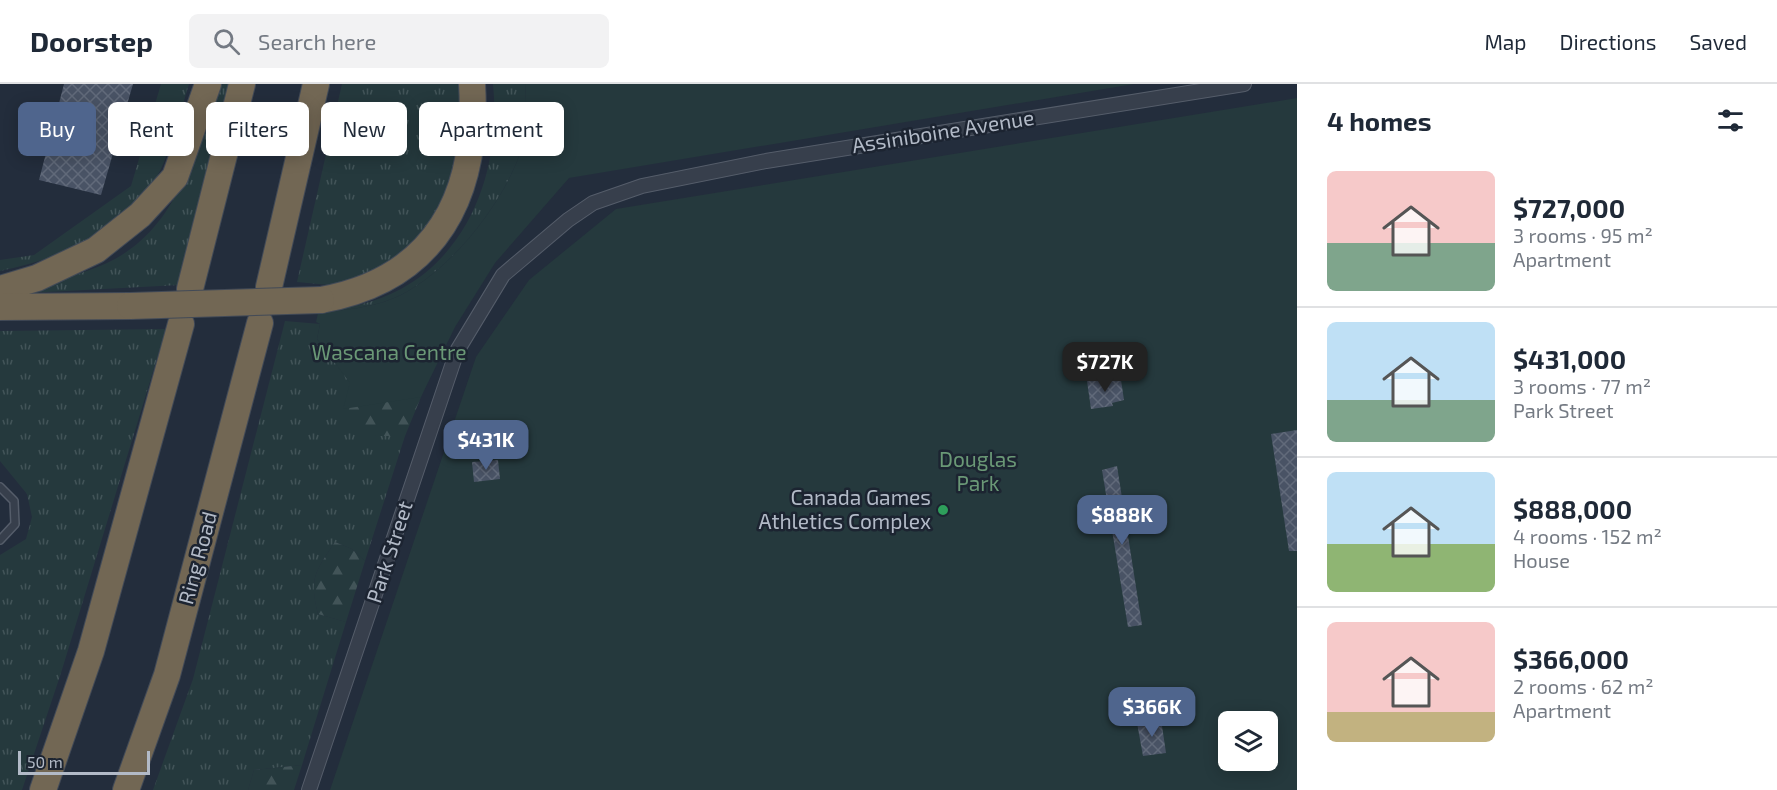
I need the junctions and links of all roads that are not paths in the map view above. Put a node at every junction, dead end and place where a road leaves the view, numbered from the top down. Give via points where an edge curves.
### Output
1 (208, 84) edge
2 (242, 84) edge
3 (316, 84) edge
4 (472, 84) edge
5 (1244, 84) edge
6 (642, 186) joint
7 (269, 287) dead end
8 (0, 289) edge
9 (190, 289) dead end
10 (0, 307) edge
11 (260, 323) dead end
12 (181, 324) dead end
13 (0, 487) edge
14 (0, 540) edge
15 (43, 790) edge
16 (126, 790) edge
17 (309, 790) edge

1 - 8 highway via 175,177 140,215 96,250 37,278
2 - 9 highway
3 - 7 highway
4 - 10 highway, bridge via 474,116 466,177 456,202 433,241 394,274 367,288 321,300
5 - 6 street, Assiniboine Avenue via 766,161
6 - 17 street, Park Street via 593,203 524,254 503,275 457,351
11 - 16 highway, Ring Road via 166,675
12 - 15 highway via 91,651
13 - 14 lane via 14,501 15,524

